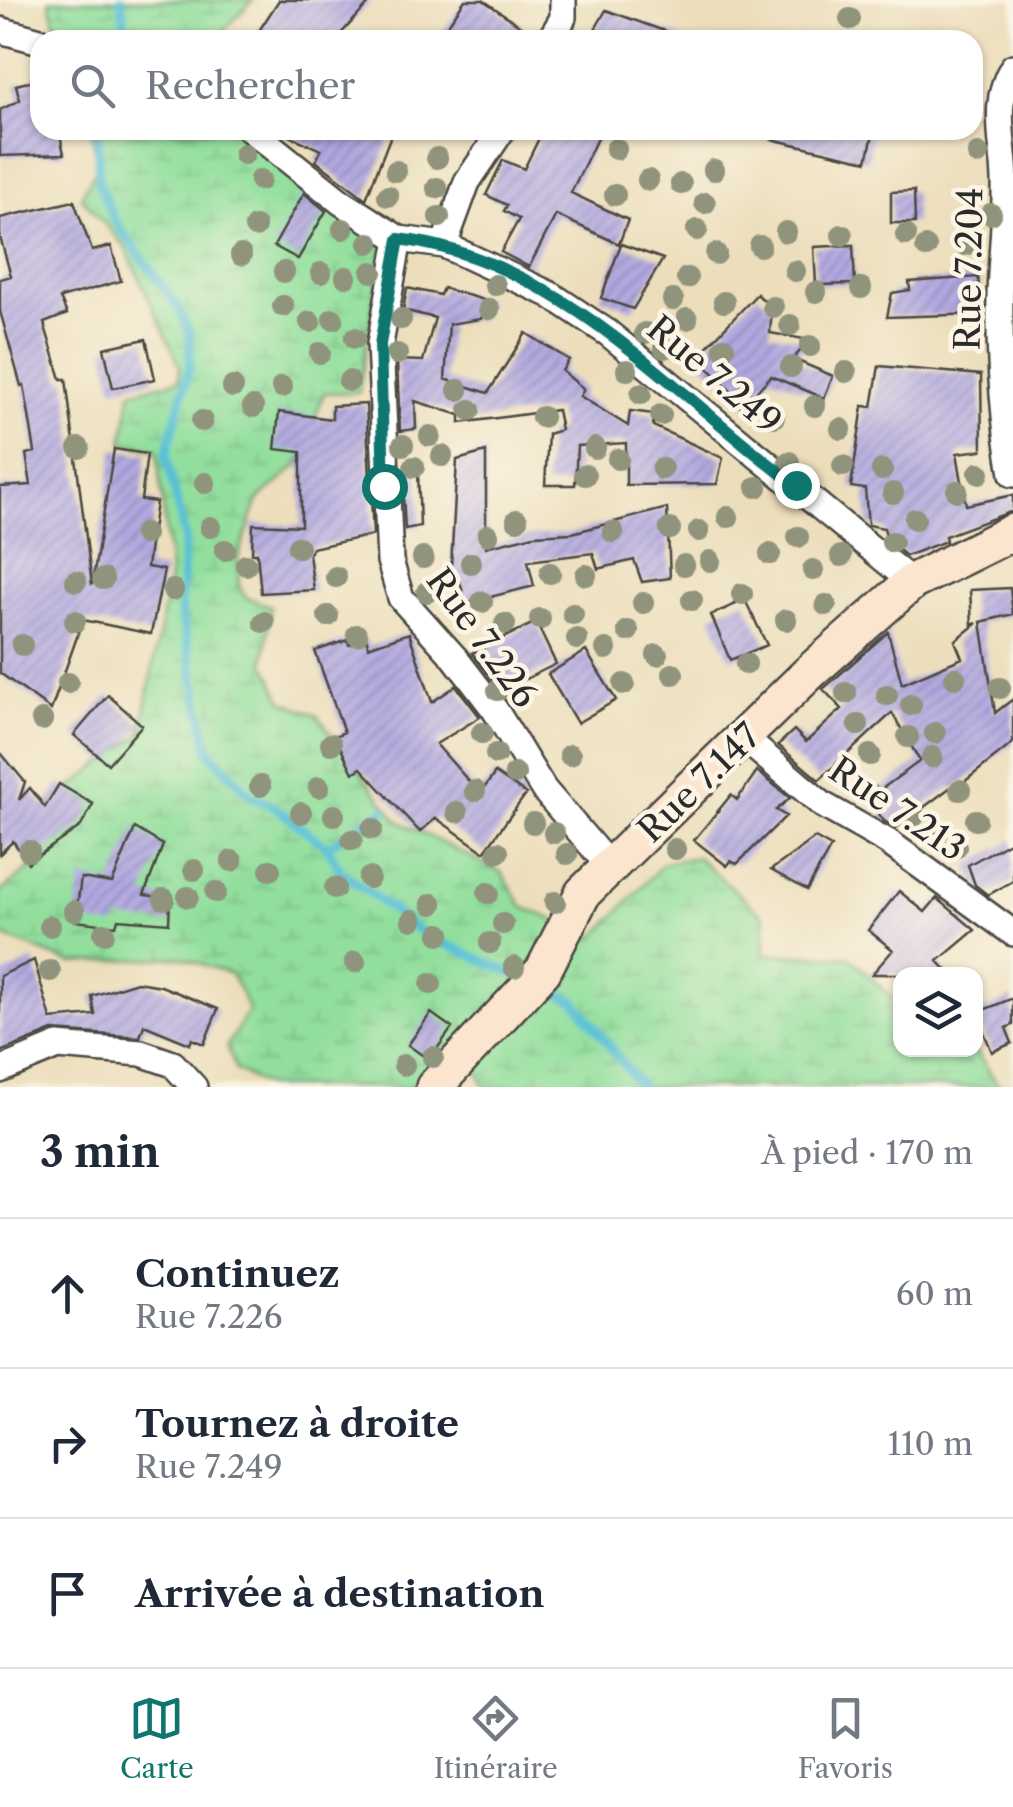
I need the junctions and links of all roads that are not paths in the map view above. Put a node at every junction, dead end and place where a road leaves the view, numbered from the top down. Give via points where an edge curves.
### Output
1 (563, 0) edge
2 (0, 30) edge
3 (556, 30) edge
4 (30, 38) edge
5 (1013, 67) edge
6 (264, 140) edge
7 (495, 140) edge
8 (399, 239) junction
9 (444, 244) junction
10 (1013, 474) edge
11 (1013, 532) edge
12 (912, 582) junction
13 (745, 739) junction
14 (611, 868) junction
15 (1013, 933) edge
16 (0, 1070) edge
17 (436, 1086) edge
18 (194, 1087) edge

1 - 3 street
2 - 4 street
5 - 10 street, Rue 7.204 via 998,124 1006,178 1000,298 1004,422
6 - 8 street, Rue 7.249
7 - 9 street via 467,182
8 - 9 street, Rue 7.249
8 - 14 street, Rue 7.226 via 380,344 390,562 401,598 456,658 544,790
9 - 12 street, Rue 7.249 via 551,295 608,332
11 - 12 street, Rue 7.147
12 - 13 street, Rue 7.147
13 - 14 street, Rue 7.147
13 - 15 street, Rue 7.213 via 822,805 888,842
14 - 17 street, Rue 7.147 via 583,893 544,971
16 - 18 street via 58,1046 141,1053 173,1064

